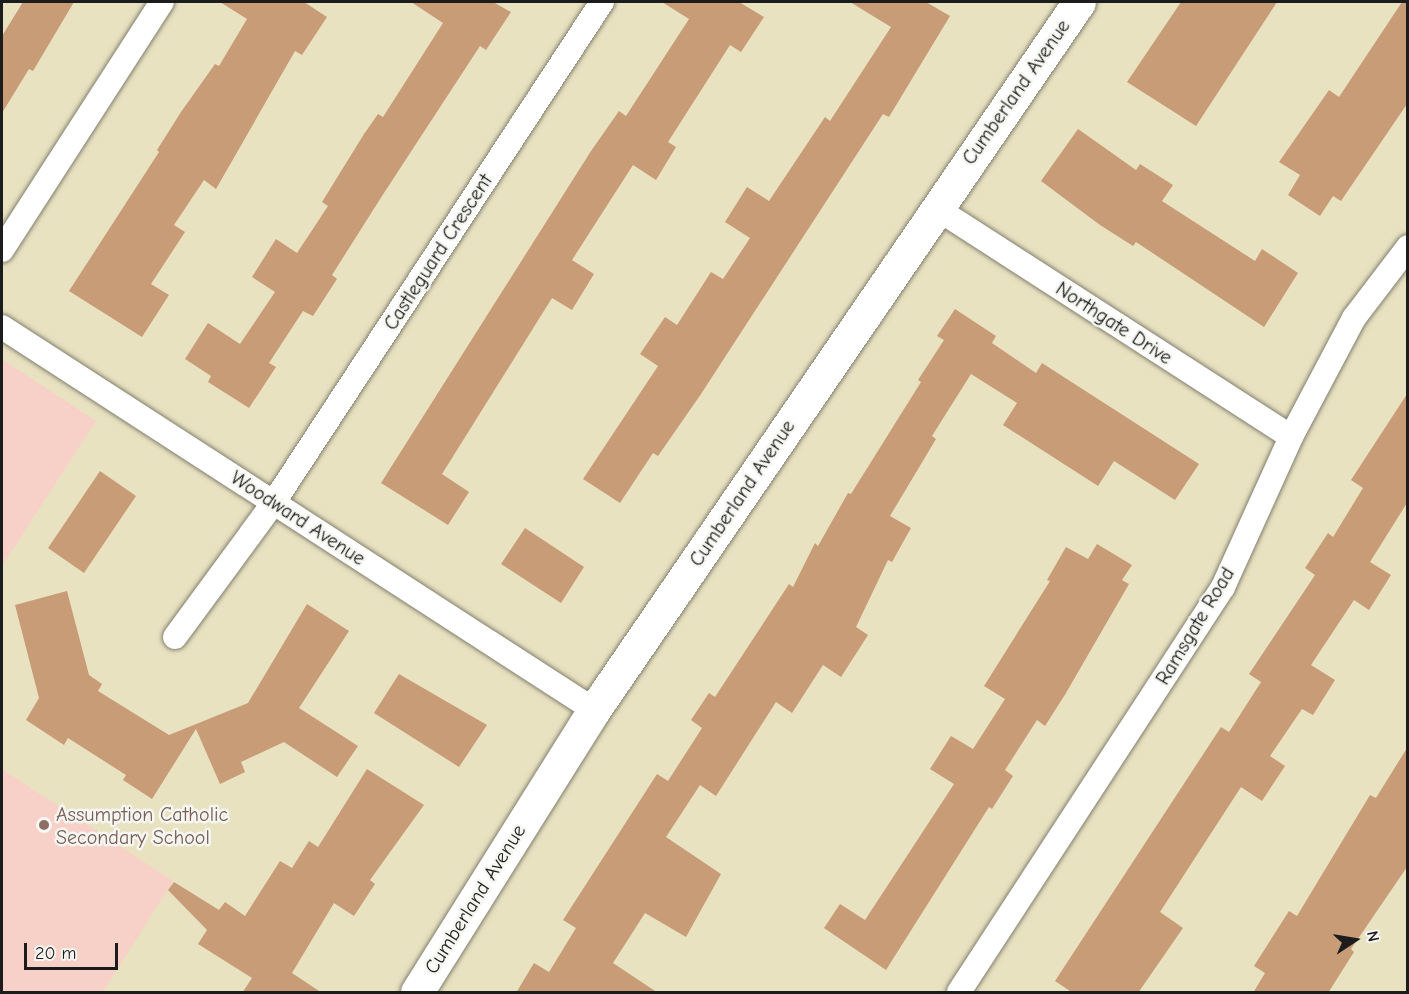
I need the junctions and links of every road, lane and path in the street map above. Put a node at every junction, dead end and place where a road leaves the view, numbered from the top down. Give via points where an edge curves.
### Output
1 (162, 2) edge
2 (602, 2) edge
3 (1079, 2) edge
4 (936, 208) junction
5 (1407, 247) edge
6 (2, 250) edge
7 (2, 327) edge
8 (1291, 437) junction
9 (274, 502) junction
10 (175, 637) dead end
11 (594, 710) junction
12 (417, 993) edge
13 (959, 993) edge

1 - 6 street
2 - 9 street, Castleguard Crescent
3 - 4 street, Cumberland Avenue
4 - 8 street, Northgate Drive
4 - 11 street, Cumberland Avenue
5 - 8 street, Ramsgate Road via 1354,318
7 - 9 street, Woodward Avenue
8 - 13 street, Ramsgate Road via 1223,587
9 - 10 street, Castleguard Crescent
9 - 11 street, Woodward Avenue
11 - 12 street, Cumberland Avenue

